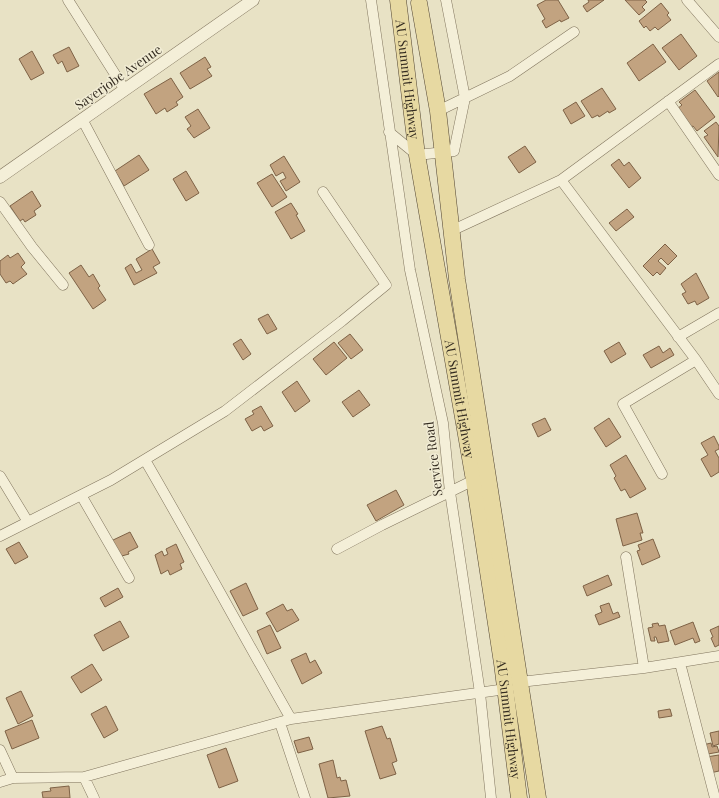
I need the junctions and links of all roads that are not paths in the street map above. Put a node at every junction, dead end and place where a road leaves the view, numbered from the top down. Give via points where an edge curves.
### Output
1 (68, 0) edge
2 (253, 0) edge
3 (371, 0) edge
4 (398, 0) edge
5 (446, 0) edge
6 (687, 0) edge
7 (419, 3) dead end
8 (574, 32) dead end
9 (719, 37) edge
10 (719, 64) edge
11 (125, 90) junction
12 (465, 98) junction
13 (668, 101) junction
14 (438, 110) junction
15 (82, 119) junction
16 (389, 132) junction
17 (443, 151) junction
18 (418, 155) junction
19 (719, 175) edge
20 (0, 177) edge
21 (561, 180) junction
22 (323, 192) dead end
23 (0, 202) edge
24 (453, 230) junction
25 (150, 246) dead end
26 (63, 285) dead end
27 (719, 313) edge
28 (678, 337) junction
29 (696, 360) junction
30 (719, 394) edge
31 (145, 460) junction
32 (662, 474) dead end
33 (0, 476) edge
34 (474, 480) junction
35 (450, 492) junction
36 (81, 495) junction
37 (28, 522) junction
38 (0, 536) edge
39 (337, 549) dead end
40 (626, 557) dead end
41 (129, 578) dead end
42 (719, 656) edge
43 (680, 663) junction
44 (644, 668) junction
45 (520, 682) junction
46 (506, 689) junction
47 (480, 693) junction
48 (291, 719) junction
49 (280, 723) junction
50 (0, 750) edge
51 (13, 778) junction
52 (84, 778) junction
53 (0, 782) edge
54 (717, 797) edge
55 (94, 798) edge
56 (305, 798) edge
57 (491, 798) edge
58 (519, 798) edge
59 (538, 798) edge

1 - 11 street
2 - 11 street, Sayerjobe Avenue
3 - 16 street, Service Road
4 - 18 main road, AU Summit Highway
5 - 12 street
6 - 9 street
7 - 14 main road, AU Summit Highway
8 - 12 street via 510,76
10 - 13 street
11 - 15 street, Sayerjobe Avenue
12 - 14 street
12 - 17 street via 454,151
13 - 19 street
13 - 21 street
14 - 17 main road, AU Summit Highway
15 - 20 street, Sayerjobe Avenue
15 - 25 street
16 - 18 street
16 - 35 street, Service Road via 410,270 443,423
17 - 18 street
17 - 24 main road, AU Summit Highway
18 - 34 main road, AU Summit Highway
21 - 24 street
21 - 28 street
22 - 31 street via 386,285 225,411
23 - 26 street
24 - 45 main road, AU Summit Highway via 457,279
27 - 28 street
28 - 29 street
29 - 30 street
29 - 32 street via 622,404
31 - 36 street
31 - 48 street
33 - 37 street
34 - 35 street
34 - 46 main road, AU Summit Highway
35 - 39 street
35 - 47 street, Service Road
36 - 37 street
36 - 41 street
37 - 38 street
40 - 44 street
42 - 43 street
43 - 44 street
43 - 54 street
44 - 45 street
45 - 59 main road, AU Summit Highway
46 - 47 street
46 - 58 main road, AU Summit Highway
47 - 48 street
47 - 57 street, Service Road
48 - 49 street
49 - 52 street
49 - 56 street
50 - 51 street
51 - 52 street
51 - 53 street
52 - 55 street

